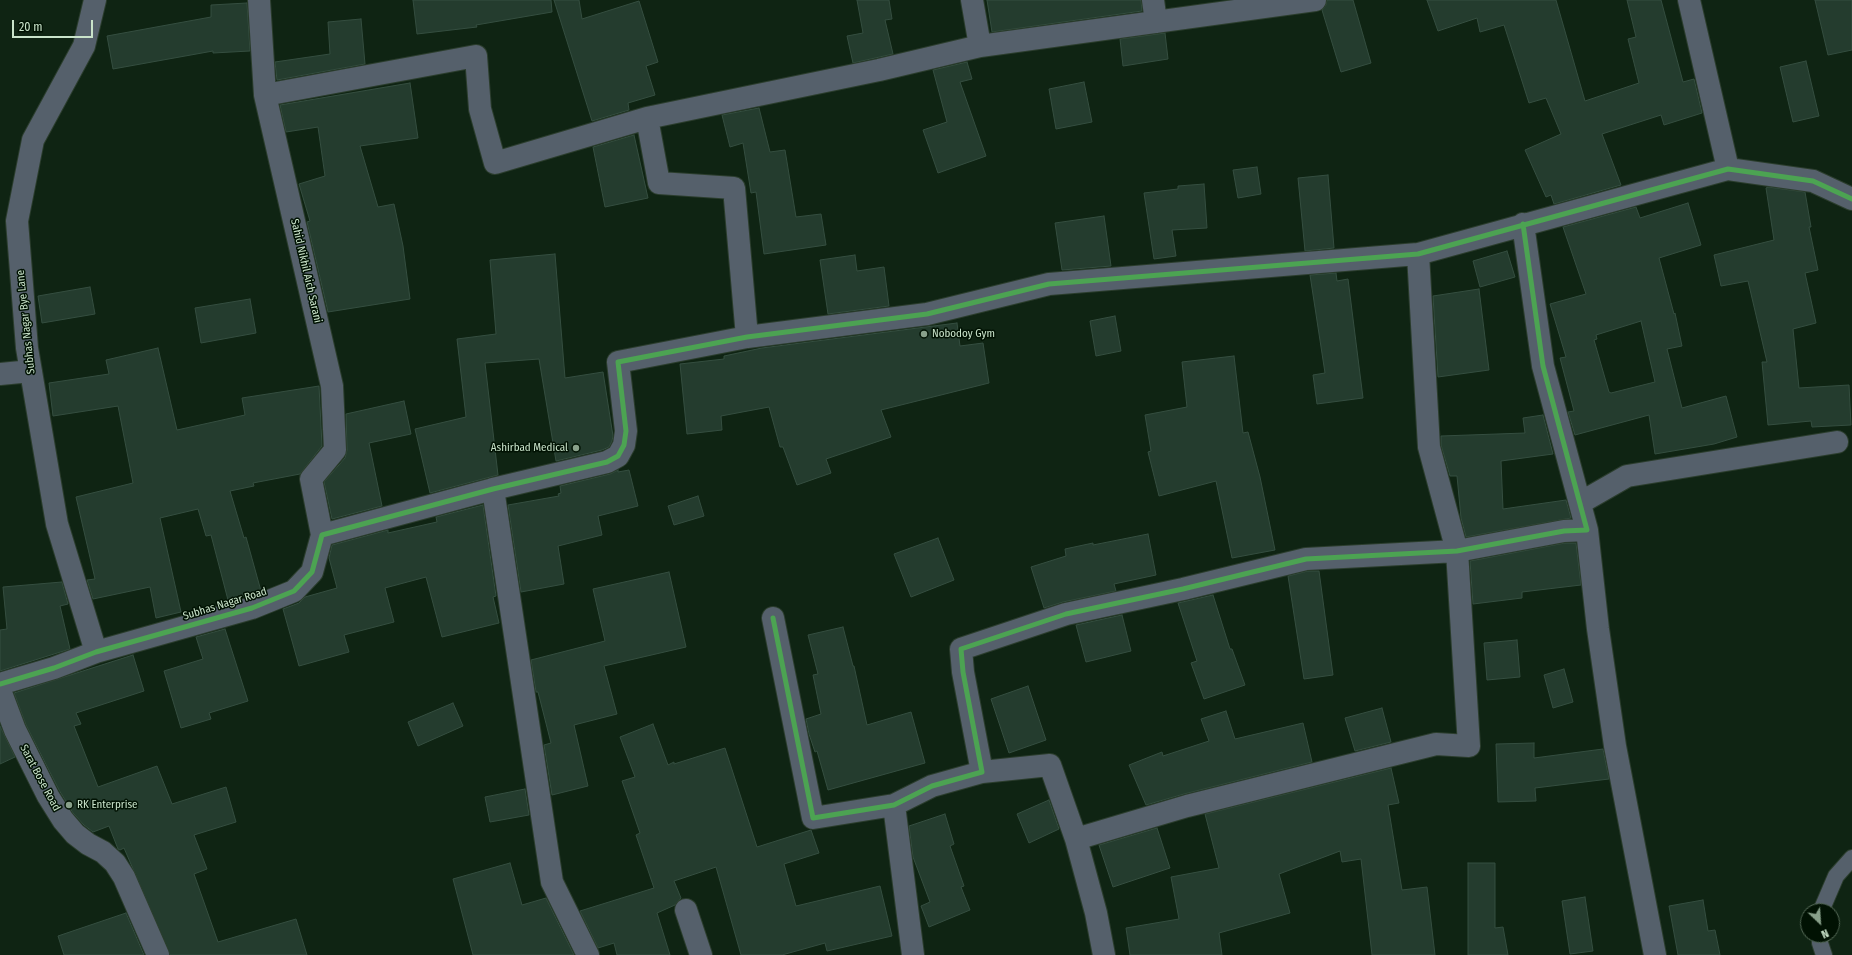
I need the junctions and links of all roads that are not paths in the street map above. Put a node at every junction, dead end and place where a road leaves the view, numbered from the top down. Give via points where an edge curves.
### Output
1 (95, 0) edge
2 (259, 0) edge
3 (972, 0) edge
4 (1153, 0) edge
5 (1315, 0) edge
6 (1689, 0) edge
7 (1156, 22) junction
8 (980, 46) junction
9 (265, 95) junction
10 (647, 118) junction
11 (1728, 169) junction
12 (1852, 199) edge
13 (1523, 224) junction
14 (1418, 254) junction
15 (747, 337) junction
16 (31, 371) junction
17 (0, 374) edge
18 (1837, 442) dead end
19 (493, 489) junction
20 (1580, 503) junction
21 (1587, 530) junction
22 (322, 535) junction
23 (1457, 551) junction
24 (773, 618) dead end
25 (96, 652) junction
26 (0, 684) edge
27 (0, 690) edge
28 (982, 772) junction
29 (894, 805) junction
30 (1076, 839) junction
31 (1852, 858) edge
32 (1824, 903) edge
33 (686, 910) dead end
34 (1820, 943) edge
35 (158, 955) edge
36 (588, 955) edge
37 (702, 955) edge
38 (913, 955) edge
39 (1104, 955) edge
40 (1655, 955) edge
41 (1824, 955) edge

1 - 16 street, Subhas Nagar Bye Lane via 84,46 33,140 17,222
2 - 9 street, Sahid Nikhil Aich Sarani
3 - 8 street
4 - 7 street
5 - 7 street
6 - 11 street
7 - 8 street
8 - 10 street via 879,70
9 - 10 street via 476,56 480,109 495,163
9 - 22 street, Sahid Nikhil Aich Sarani via 332,386 335,450 311,479
10 - 15 street via 659,184 734,188
11 - 12 street via 1813,180
11 - 13 street
13 - 14 street
13 - 20 street via 1543,366
14 - 15 street via 1049,284 927,314
14 - 23 street via 1429,447
15 - 19 street via 618,362 626,431 624,445 618,456 589,468
16 - 17 street
16 - 25 street, Subhas Nagar Bye Lane via 57,524
18 - 20 street via 1628,476
19 - 22 street
19 - 36 street via 552,882
20 - 21 street
21 - 23 street via 1564,531
21 - 40 street via 1615,746
22 - 25 street, Subhas Nagar Road via 312,572 294,591 252,608
23 - 28 street via 1306,559 1066,614 961,649
23 - 30 street via 1469,746 1436,744 1186,806
24 - 29 street via 813,818
25 - 26 street, Subhas Nagar Road
27 - 35 street, Sarat Bose Road via 15,730 48,796 75,834 103,852 124,877
28 - 29 street via 932,786
28 - 30 street via 1050,765
29 - 38 street
30 - 39 street via 1096,913
31 - 32 lane via 1836,876
33 - 37 street
34 - 41 lane

